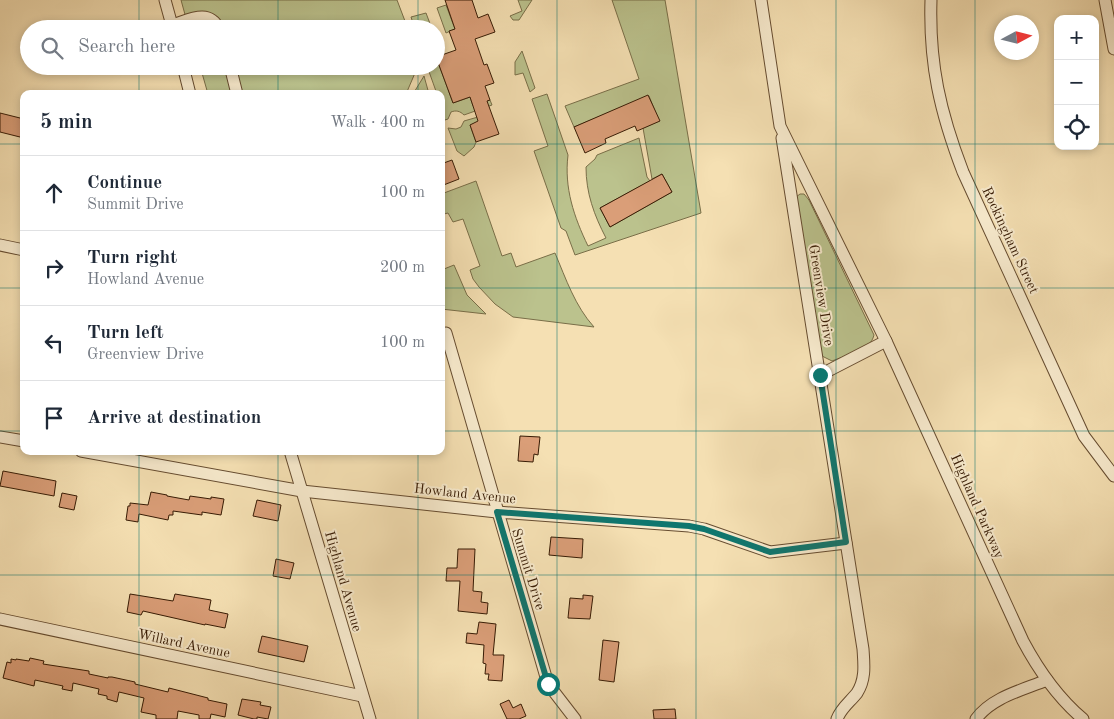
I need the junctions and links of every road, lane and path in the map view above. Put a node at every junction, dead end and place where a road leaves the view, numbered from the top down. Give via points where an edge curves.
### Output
1 (165, 0) edge
2 (760, 0) edge
3 (931, 0) edge
4 (1105, 0) edge
5 (170, 20) edge
6 (192, 20) edge
7 (214, 20) edge
8 (1114, 49) edge
9 (185, 75) edge
10 (232, 75) edge
11 (189, 90) edge
12 (236, 90) edge
13 (780, 126) junction
14 (0, 245) edge
15 (20, 249) edge
16 (446, 333) dead end
17 (886, 341) junction
18 (820, 375) junction
19 (0, 437) edge
20 (20, 440) edge
21 (103, 455) edge
22 (291, 455) edge
23 (1114, 476) edge
24 (302, 491) junction
25 (497, 512) junction
26 (846, 542) junction
27 (0, 619) edge
28 (1046, 680) junction
29 (362, 696) junction
30 (370, 719) edge
31 (575, 719) edge
32 (838, 719) edge
33 (976, 719) edge
34 (1083, 719) edge

1 - 5 street
2 - 13 street, Highland Parkway
3 - 23 street, Rockingham Street via 932,64 949,136 1084,436
4 - 8 street
6 - 7 street via 204,16
9 - 11 street
10 - 12 street
13 - 17 street, Highland Parkway
13 - 18 street, Greenview Drive
14 - 15 street
16 - 25 street, Summit Drive
17 - 18 street
17 - 28 street, Highland Parkway via 1023,641
18 - 26 street, Greenview Drive
19 - 20 street
21 - 24 street, Howland Avenue
22 - 24 street, Highland Avenue
24 - 25 street, Howland Avenue
24 - 29 street, Highland Avenue
25 - 26 street, Howland Avenue via 689,526 770,552
25 - 31 street, Summit Drive via 548,684
26 - 32 street, Greenview Drive via 864,667 857,693 840,712
27 - 29 street, Willard Avenue
28 - 33 street via 1003,698
28 - 34 street, Highland Parkway
29 - 30 street, Highland Avenue

